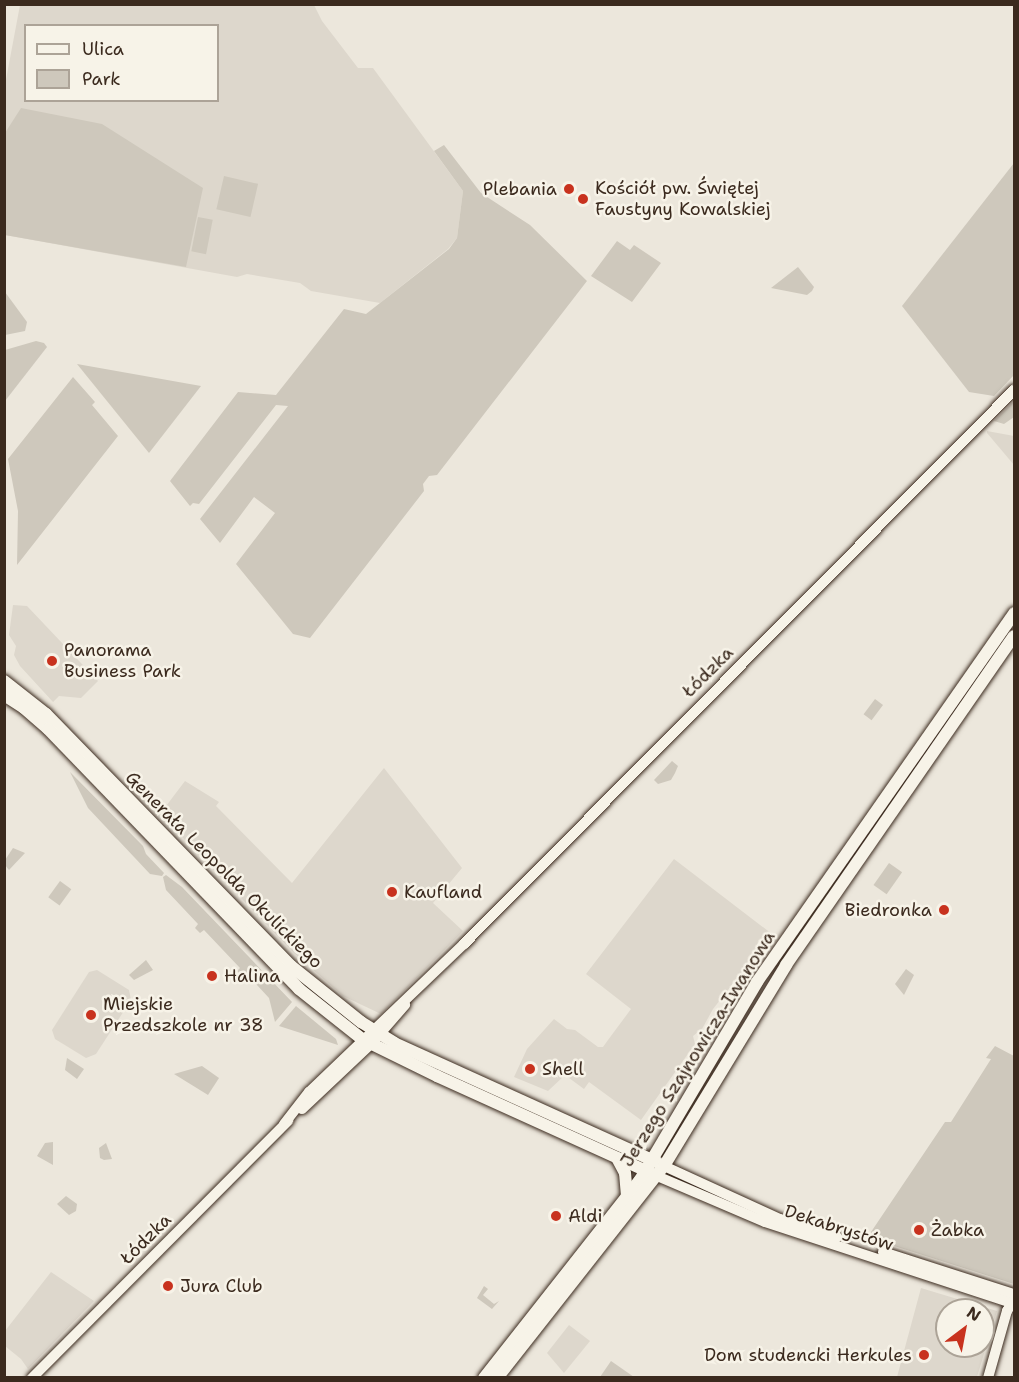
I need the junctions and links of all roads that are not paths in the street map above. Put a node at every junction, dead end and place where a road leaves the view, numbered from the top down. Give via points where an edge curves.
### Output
1 (1014, 390) edge
2 (1014, 613) edge
3 (1014, 636) edge
4 (4, 681) edge
5 (4, 695) edge
6 (371, 1037) junction
7 (617, 1158) junction
8 (655, 1168) junction
9 (627, 1196) junction
10 (1014, 1300) edge
11 (33, 1377) edge
12 (484, 1377) edge
13 (497, 1377) edge
14 (988, 1377) edge

1 - 6 street, Łódzka
2 - 8 main road, Jerzego Szajnowicza-Iwanowa via 757,982
3 - 8 main road, Jerzego Szajnowicza-Iwanowa via 786,965
4 - 6 main road, Generała Leopolda Okulickiego via 46,714 291,966
5 - 6 main road, Generała Leopolda Okulickiego via 48,729 299,989
6 - 7 main road, Generała Leopolda Okulickiego
6 - 8 main road, Generała Leopolda Okulickiego
6 - 11 street, Łódzka via 309,1092 284,1124
7 - 8 main road, Generała Leopolda Okulickiego
7 - 9 main road via 625,1173
8 - 9 main road, Jerzego Szajnowicza-Iwanowa
8 - 10 street, Dekabrystów via 780,1219
8 - 13 main road, Jerzego Szajnowicza-Iwanowa
9 - 12 main road, Jerzego Szajnowicza-Iwanowa
10 - 14 street

